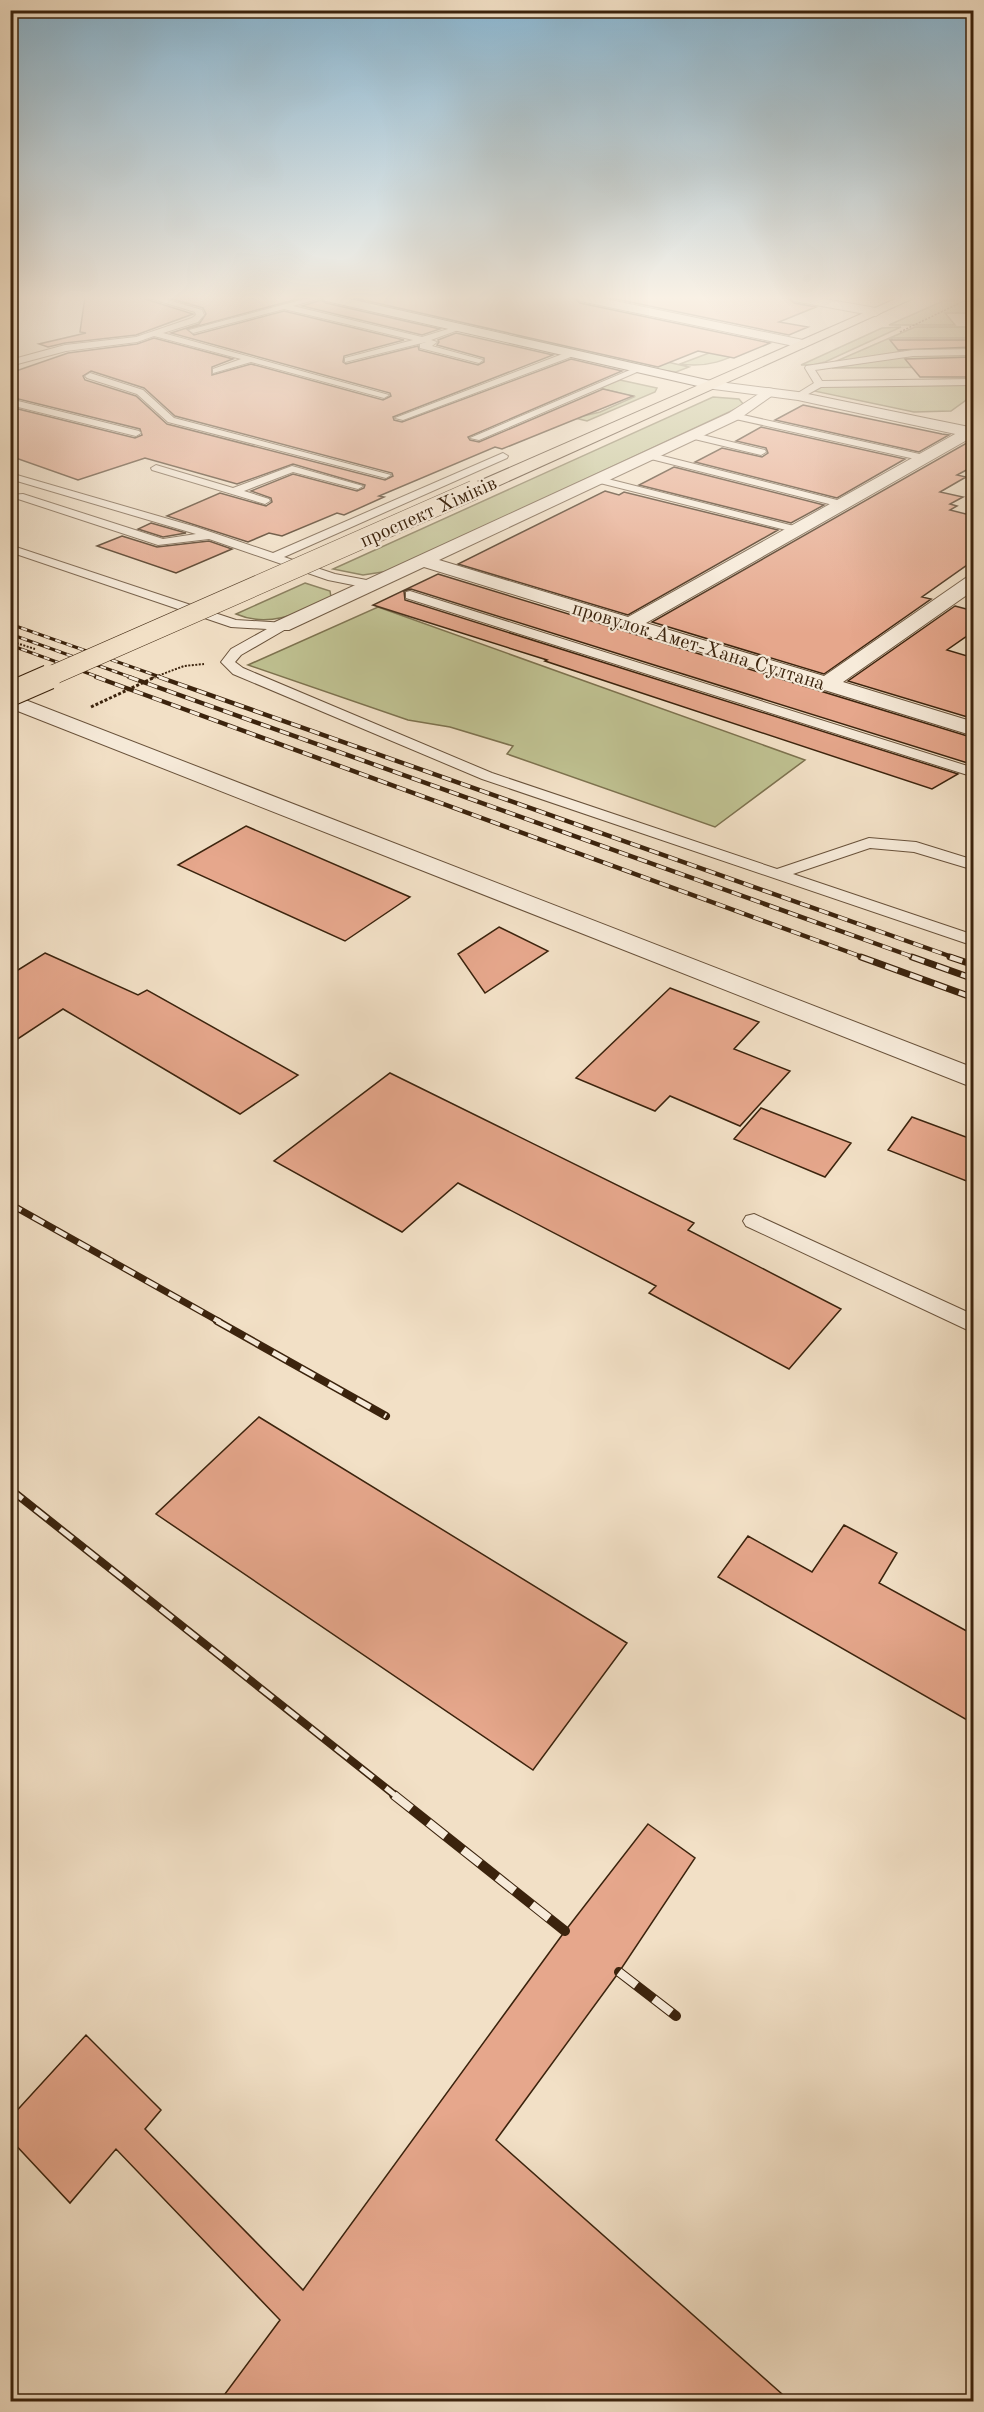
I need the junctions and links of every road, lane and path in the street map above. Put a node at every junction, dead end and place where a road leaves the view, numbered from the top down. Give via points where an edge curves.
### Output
1 (44, 410) edge
2 (155, 410) edge
3 (420, 410) edge
4 (556, 410) edge
5 (656, 410) edge
6 (743, 410) edge
7 (862, 410) edge
8 (734, 416) junction
9 (957, 416) dead end
10 (400, 417) dead end
11 (939, 426) junction
12 (971, 432) edge
13 (690, 435) junction
14 (120, 439) dead end
15 (465, 445) dead end
16 (480, 446) junction
17 (761, 452) dead end
18 (647, 455) junction
19 (924, 458) junction
20 (156, 468) dead end
21 (386, 474) dead end
22 (10, 476) edge
23 (596, 479) junction
24 (416, 483) dead end
25 (358, 486) dead end
26 (431, 487) junction
27 (235, 491) junction
28 (389, 494) dead end
29 (10, 498) edge
30 (406, 499) junction
31 (265, 501) dead end
32 (841, 504) junction
33 (798, 530) junction
34 (210, 536) junction
35 (10, 548) edge
36 (274, 557) junction
37 (424, 561) junction
38 (974, 581) edge
39 (373, 585) junction
40 (410, 595) dead end
41 (631, 623) junction
42 (282, 626) junction
43 (10, 640) edge
44 (39, 650) dead end
45 (228, 662) junction
46 (825, 685) junction
47 (10, 694) edge
48 (10, 700) edge
49 (96, 703) dead end
50 (37, 710) junction
51 (10, 722) edge
52 (974, 729) edge
53 (974, 773) edge
54 (974, 865) edge
55 (778, 874) junction
56 (974, 941) edge
57 (974, 1079) edge
58 (754, 1221) dead end
59 (974, 1325) edge

1 - 14 lane via 140,431
2 - 21 lane via 166,422
3 - 10 lane
4 - 16 lane
5 - 47 main road, проспект Хіміків, bridge
6 - 8 street, проспект Хіміків
7 - 11 street
8 - 13 street, проспект Хіміків
8 - 19 lane
9 - 11 street
11 - 12 street
12 - 19 street
13 - 17 lane
13 - 18 street, проспект Хіміків
15 - 16 lane
16 - 26 lane via 502,456
18 - 23 street, проспект Хіміків
18 - 32 lane
19 - 32 street
20 - 27 lane
22 - 34 lane
23 - 33 lane
23 - 37 street, проспект Хіміків
24 - 26 lane
25 - 27 lane via 292,469
26 - 30 lane
27 - 31 lane
28 - 30 lane
29 - 34 lane via 19,496 162,543
30 - 36 lane
32 - 33 street
33 - 41 street
34 - 36 lane
35 - 42 lane via 235,624
36 - 39 lane via 332,577
37 - 39 street, проспект Хіміків
37 - 41 street, провулок Амет-Хана Султана
38 - 46 street
39 - 42 street, проспект Хіміків
40 - 53 lane
41 - 46 street, провулок Амет-Хана Султана
42 - 45 lane via 236,652
43 - 44 path
45 - 49 path via 184,666
45 - 55 lane via 238,671 487,776
46 - 52 street, провулок Амет-Хана Султана
48 - 50 street
50 - 51 street
50 - 57 street
54 - 55 lane via 916,847 869,843
55 - 56 lane
58 - 59 lane

